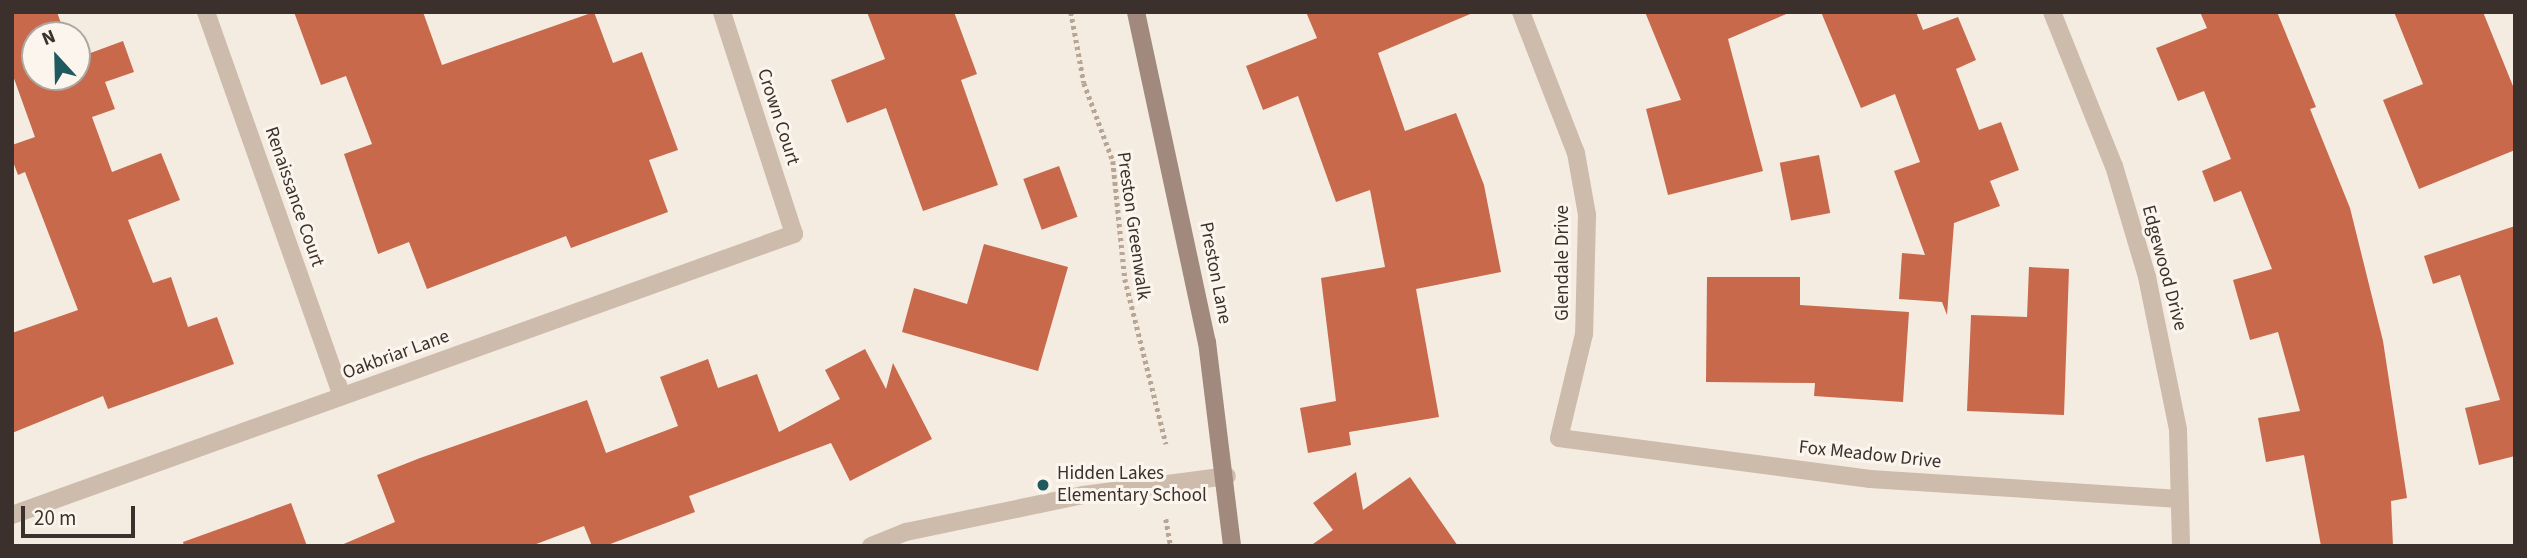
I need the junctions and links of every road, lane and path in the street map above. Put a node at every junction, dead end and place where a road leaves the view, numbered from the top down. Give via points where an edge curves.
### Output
1 (206, 12) edge
2 (722, 12) edge
3 (1071, 12) edge
4 (1136, 12) edge
5 (1521, 12) edge
6 (2052, 12) edge
7 (794, 234) joint
8 (342, 396) junction
9 (1559, 438) joint
10 (1167, 444) dead end
11 (1227, 476) junction
12 (2179, 499) junction
13 (12, 515) edge
14 (1166, 519) dead end
15 (871, 546) edge
16 (1171, 546) edge
17 (1232, 546) edge
18 (2181, 546) edge

1 - 8 street, Renaissance Court
2 - 7 street, Crown Court
3 - 10 path, Preston Greenwalk via 1084,83 1113,161 1127,289
4 - 11 street, Preston Lane via 1202,315
5 - 9 street, Glendale Drive via 1576,153 1587,215 1584,334
6 - 12 street, Edgewood Drive via 2114,166 2147,277 2178,430
7 - 8 street, Oakbriar Lane
8 - 13 street, Oakbriar Lane
9 - 12 street, Fox Meadow Drive via 1870,479
11 - 15 street via 1083,495 906,532
11 - 17 street, Preston Lane
12 - 18 street, Edgewood Drive
14 - 16 path

